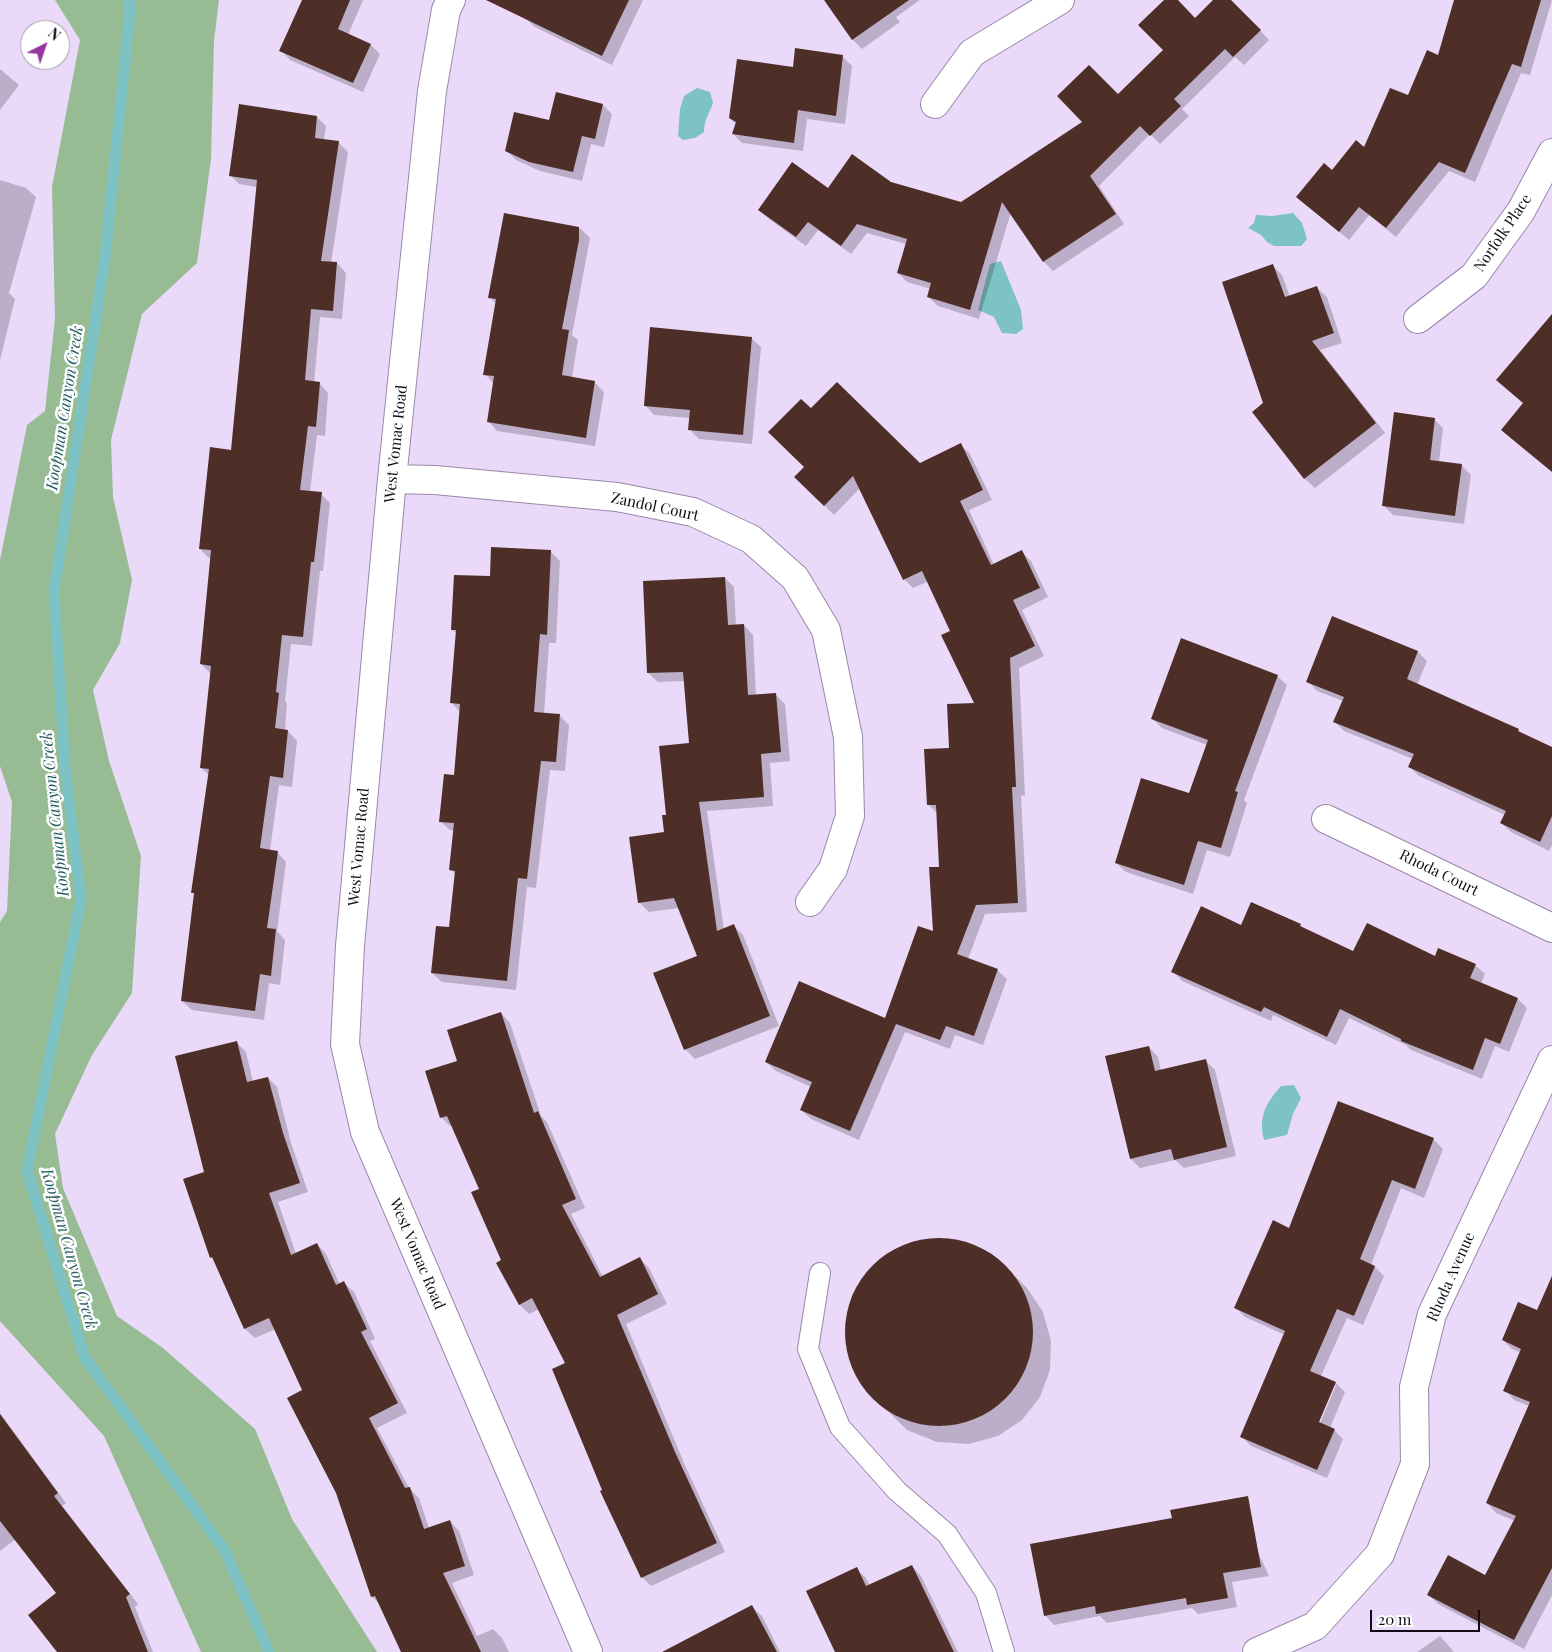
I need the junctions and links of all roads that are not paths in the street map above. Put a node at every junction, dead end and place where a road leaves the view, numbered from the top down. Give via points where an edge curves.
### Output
1 (451, 0) edge
2 (1060, 0) edge
3 (936, 104) dead end
4 (1552, 154) edge
5 (1418, 319) dead end
6 (392, 479) junction
7 (1326, 819) dead end
8 (810, 902) dead end
9 (1552, 928) edge
10 (1552, 1060) edge
11 (820, 1273) dead end
12 (588, 1652) edge
13 (1004, 1652) edge
14 (1257, 1652) edge

1 - 6 street, West Vomac Road via 446,10 432,91
2 - 3 street via 972,53
4 - 5 street, Norfolk Place via 1521,211 1474,276
6 - 8 street, Zandol Court via 617,497 693,512 751,539 795,578 826,630 848,737 850,816 833,869
6 - 12 street, West Vomac Road via 350,946 345,1044 366,1132
7 - 9 street, Rhoda Court
10 - 14 street, Rhoda Avenue via 1432,1314 1414,1387 1415,1464 1380,1554 1315,1626
11 - 13 lane via 808,1349 840,1427 898,1491 947,1534 986,1593

